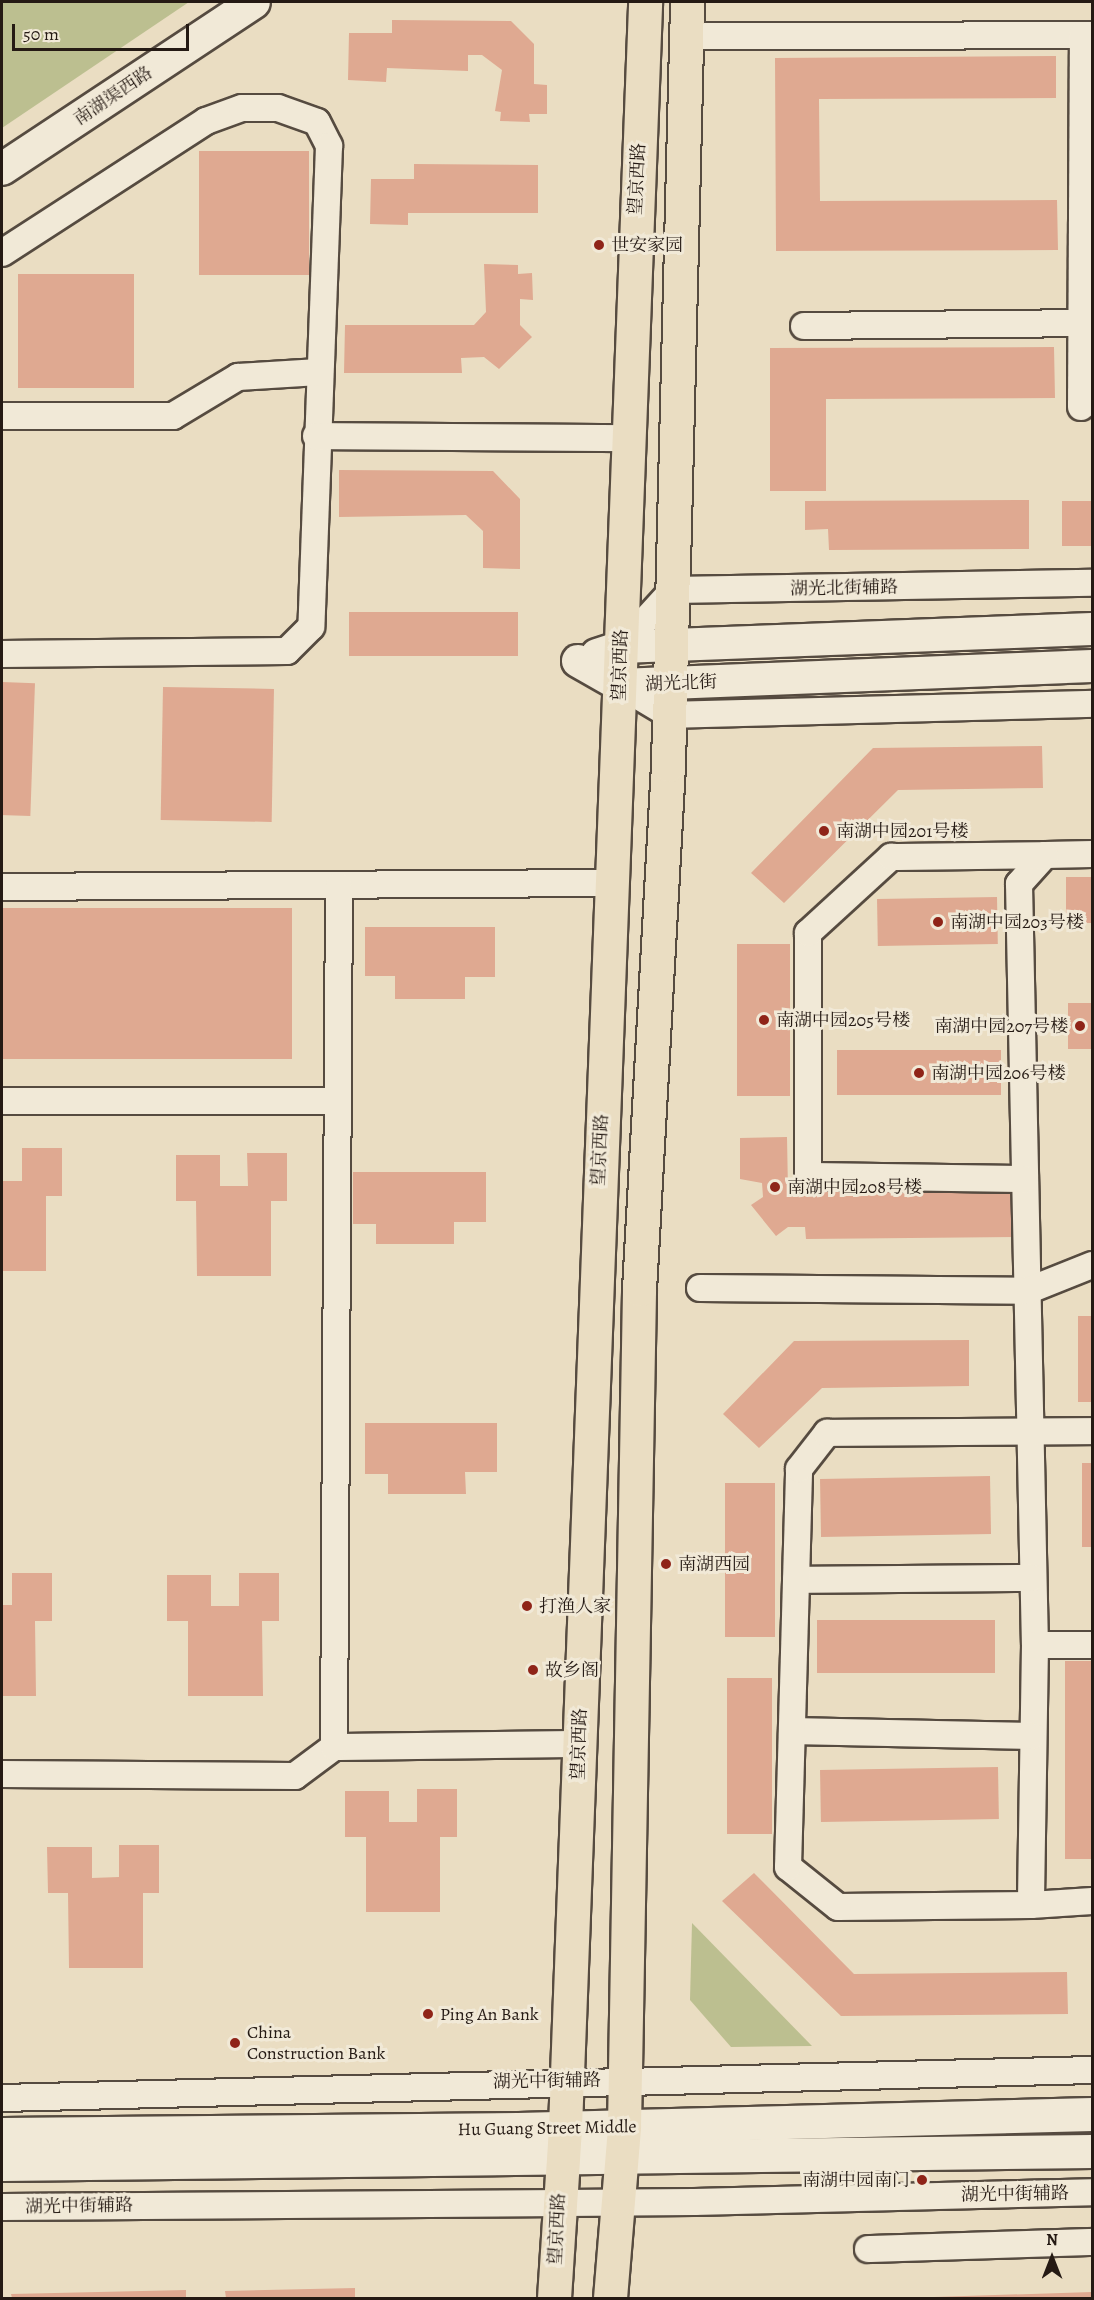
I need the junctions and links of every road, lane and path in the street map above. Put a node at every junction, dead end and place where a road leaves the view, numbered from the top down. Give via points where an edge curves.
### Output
1 (254, 2) edge
2 (645, 2) edge
3 (687, 2) edge
4 (1088, 35) edge
5 (685, 36) junction
6 (2, 169) edge
7 (2, 254) edge
8 (1086, 323) edge
9 (804, 326) dead end
10 (319, 372) junction
11 (1081, 407) dead end
12 (2, 416) edge
13 (316, 436) junction
14 (625, 438) junction
15 (1092, 583) edge
16 (673, 590) junction
17 (1092, 629) edge
18 (621, 647) junction
19 (671, 648) junction
20 (2, 654) edge
21 (1092, 666) edge
22 (620, 685) junction
23 (670, 700) junction
24 (1092, 704) edge
25 (1092, 854) edge
26 (1045, 855) junction
27 (612, 883) junction
28 (339, 885) junction
29 (2, 887) edge
30 (2, 1101) edge
31 (337, 1101) junction
32 (1025, 1179) junction
33 (1092, 1264) edge
34 (700, 1288) dead end
35 (1027, 1291) junction
36 (1092, 1431) edge
37 (1028, 1432) junction
38 (1032, 1578) junction
39 (796, 1580) junction
40 (1035, 1645) junction
41 (1092, 1645) edge
42 (792, 1731) junction
43 (1032, 1736) junction
44 (579, 1744) junction
45 (334, 1747) junction
46 (2, 1774) edge
47 (1092, 1901) edge
48 (1031, 1905) junction
49 (1092, 2070) edge
50 (622, 2079) junction
51 (565, 2080) junction
52 (2, 2098) edge
53 (1092, 2114) edge
54 (624, 2126) junction
55 (565, 2127) junction
56 (2, 2134) edge
57 (1092, 2151) edge
58 (619, 2160) junction
59 (562, 2161) junction
60 (2, 2164) edge
61 (1092, 2192) edge
62 (557, 2201) junction
63 (615, 2202) junction
64 (2, 2207) edge
65 (1092, 2242) edge
66 (868, 2249) dead end
67 (554, 2298) edge
68 (610, 2298) edge

1 - 6 street, 南湖渠西路
2 - 14 main road, 望京西路
3 - 5 main road
4 - 5 street
4 - 8 street
5 - 16 main road
7 - 10 street via 206,121 242,108 278,108 307,118 317,122 329,146
8 - 9 street
8 - 11 street
10 - 12 street via 238,377 173,416
10 - 13 street
13 - 14 street
13 - 20 street via 311,627 287,651
14 - 18 main road, 望京西路
15 - 16 street, 湖光北街辅路
16 - 18 street
16 - 19 main road
17 - 19 street, 湖光北街
18 - 19 street, 湖光北街
18 - 22 main road, 望京西路
18 - 22 street, 湖光北街 via 578,661
19 - 23 main road
21 - 23 street, 湖光北街
22 - 23 street, 湖光北街
22 - 27 main road, 望京西路
23 - 24 street
23 - 50 main road via 639,1289
25 - 26 street
26 - 32 street via 1019,884
26 - 32 street via 891,857 808,933 808,1176
27 - 28 street
27 - 44 main road, 望京西路
28 - 29 street
28 - 31 street
30 - 31 street
31 - 45 street
32 - 35 street
33 - 35 street
34 - 35 street
35 - 37 street
36 - 37 street
37 - 38 street
37 - 39 street via 827,1433 799,1468
38 - 39 street
38 - 40 street
39 - 42 street
40 - 41 street
40 - 43 street
42 - 43 street
42 - 48 street via 788,1867 838,1906
43 - 48 street
44 - 45 street
44 - 51 main road, 望京西路
45 - 46 street via 295,1776
47 - 48 street
49 - 50 street, 湖光中街辅路
50 - 51 street, 湖光中街辅路
50 - 54 main road
51 - 52 street, 湖光中街辅路
51 - 55 main road, 望京西路
53 - 54 main road, Hu Guang Street Middle
54 - 55 main road, Hu Guang Street Middle
54 - 58 main road
55 - 56 main road, Hu Guang Street Middle
55 - 59 main road, 望京西路
57 - 58 main road, Hu Guang Street Middle
58 - 59 main road, Hu Guang Street Middle
58 - 63 main road
59 - 60 main road, Hu Guang Street Middle
59 - 62 main road, 望京西路
61 - 63 street, 湖光中街辅路
62 - 63 street, 湖光中街辅路
62 - 64 street, 湖光中街辅路
62 - 67 main road, 望京西路
63 - 68 main road
65 - 66 street

